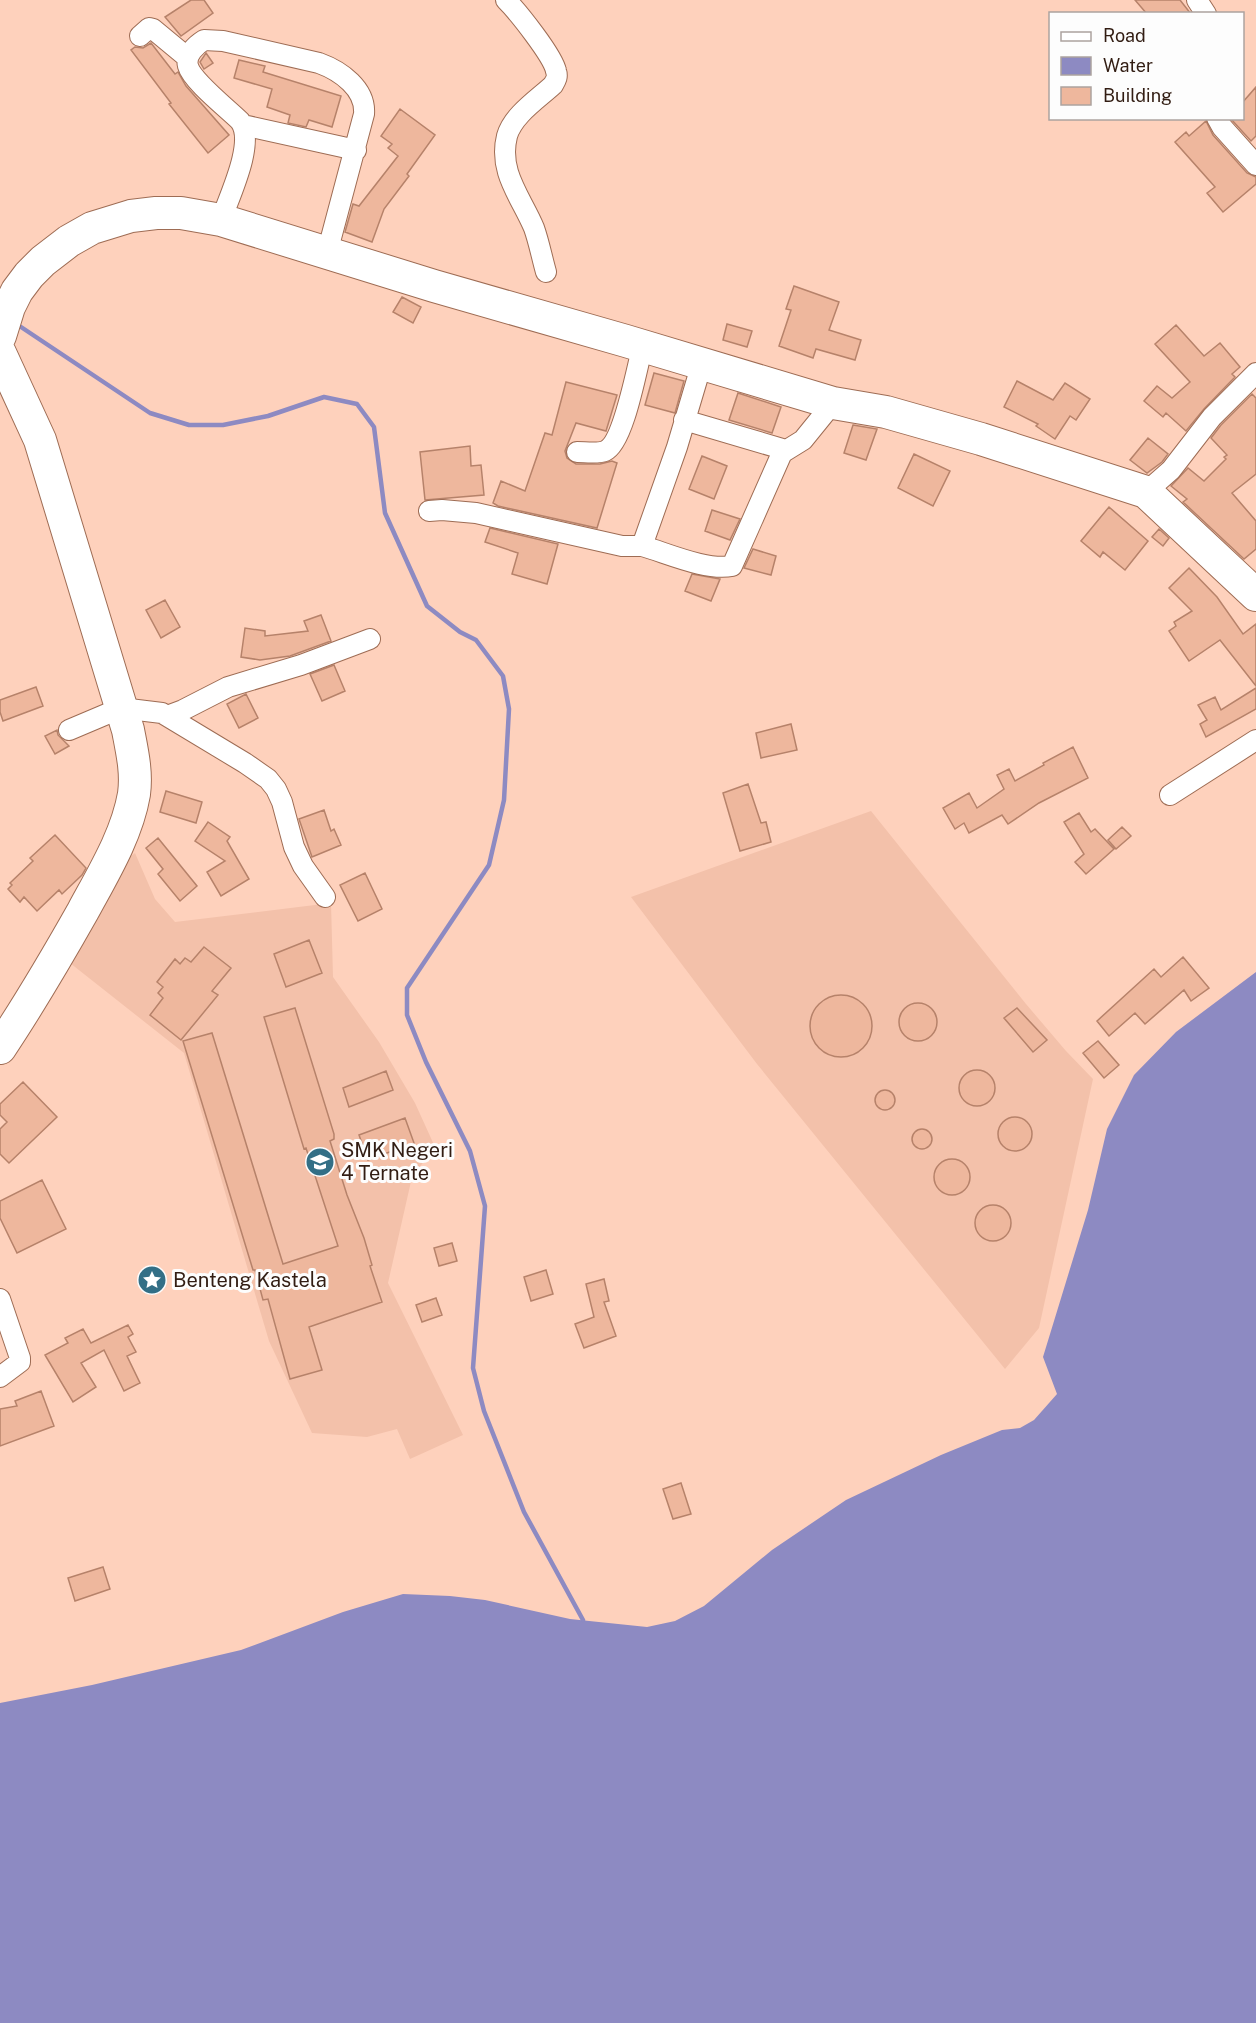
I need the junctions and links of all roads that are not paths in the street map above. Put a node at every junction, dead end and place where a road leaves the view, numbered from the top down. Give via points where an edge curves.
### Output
1 (506, 0) edge
2 (140, 36) dead end
3 (188, 58) junction
4 (1218, 120) edge
5 (243, 125) junction
6 (356, 150) junction
7 (1256, 165) edge
8 (221, 220) junction
9 (327, 253) junction
10 (546, 272) dead end
11 (4, 322) edge
12 (643, 345) junction
13 (0, 353) edge
14 (702, 363) junction
15 (1256, 373) edge
16 (833, 402) junction
17 (684, 420) junction
18 (786, 450) junction
19 (577, 452) dead end
20 (1146, 492) junction
21 (429, 512) dead end
22 (642, 546) junction
23 (1256, 595) edge
24 (370, 639) dead end
25 (121, 708) junction
26 (167, 716) junction
27 (69, 730) dead end
28 (1256, 740) edge
29 (1170, 795) dead end
30 (325, 897) dead end
31 (0, 1048) edge
32 (0, 1299) edge
33 (0, 1377) edge

1 - 10 street via 542,46 557,78 510,130 505,160 515,193 533,227
2 - 3 street via 153,29
3 - 5 street via 188,67 198,80
3 - 6 street via 198,44 212,40 332,68 350,82 363,101
4 - 7 street
5 - 6 street
5 - 8 street via 244,151
6 - 9 street
8 - 9 highway
8 - 11 highway via 156,213 130,216 92,228 43,261 17,291
9 - 12 highway
12 - 14 highway
12 - 19 street via 616,441 604,451
13 - 25 highway via 40,441
14 - 16 highway
14 - 17 street
15 - 20 street via 1212,417 1171,470
16 - 18 street via 803,440
16 - 20 highway via 886,412 981,439
17 - 18 street
17 - 22 street
18 - 22 street via 732,566 707,566
20 - 23 highway
21 - 22 street via 476,513 622,546
24 - 26 street via 228,687
25 - 26 street
25 - 27 street
25 - 31 highway via 134,761 135,782 128,816 60,953
26 - 30 street via 268,779 282,802 303,866
28 - 29 street
32 - 33 street via 20,1358 14,1368

